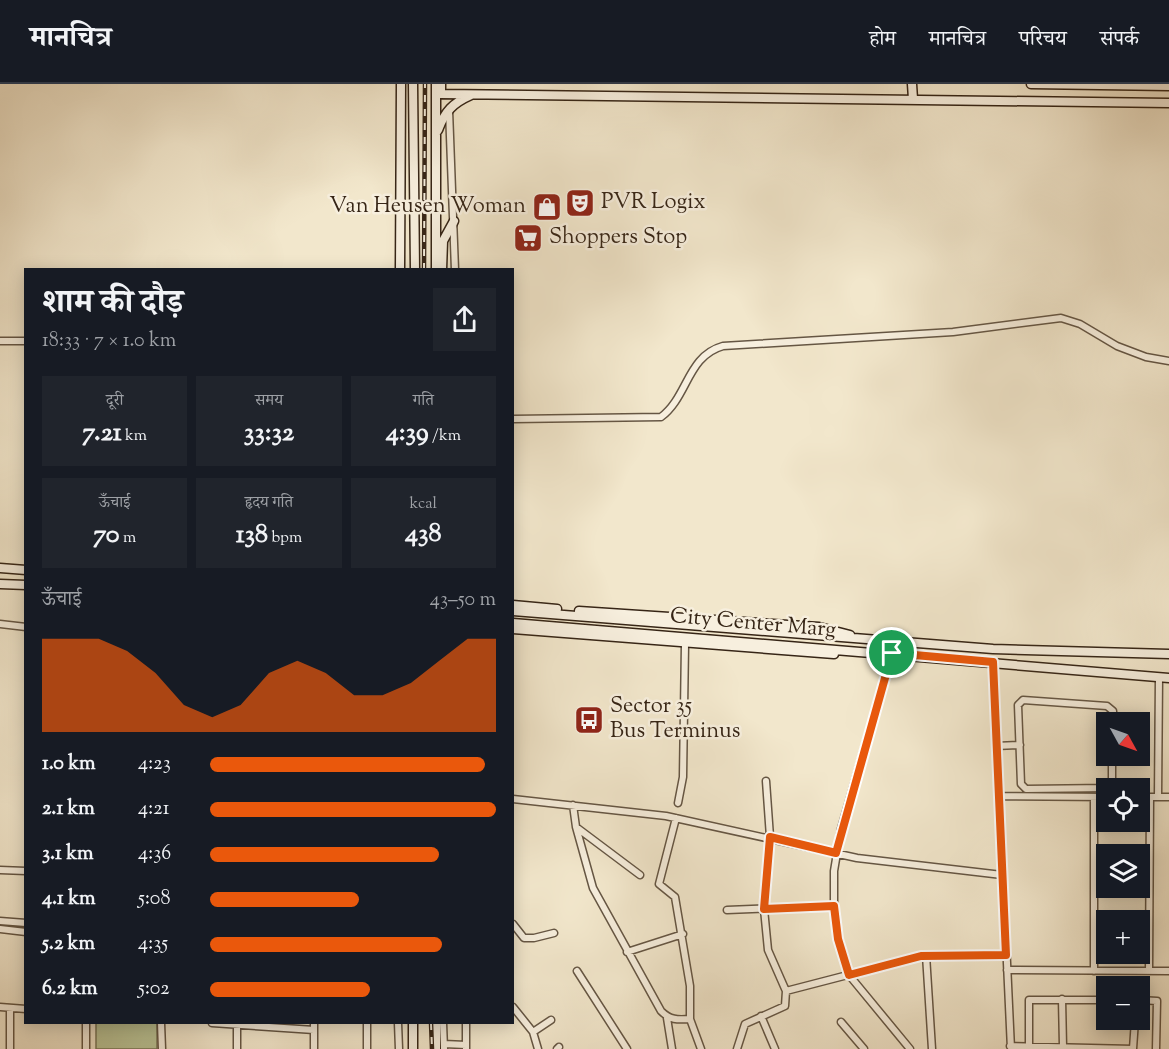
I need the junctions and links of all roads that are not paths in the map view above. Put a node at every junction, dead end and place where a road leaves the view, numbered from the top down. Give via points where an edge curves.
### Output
1 (401, 84) edge
2 (413, 84) edge
3 (436, 84) edge
4 (441, 84) edge
5 (912, 84) edge
6 (1031, 84) edge
7 (1114, 85) edge
8 (1169, 86) edge
9 (474, 94) junction
10 (913, 99) junction
11 (1169, 103) edge
12 (449, 109) junction
13 (436, 142) junction
14 (454, 221) junction
15 (400, 268) edge
16 (415, 268) edge
17 (436, 268) edge
18 (442, 268) edge
19 (455, 268) edge
20 (0, 341) edge
21 (24, 341) edge
22 (1169, 361) edge
23 (514, 419) edge
24 (0, 568) edge
25 (23, 569) edge
26 (3, 584) edge
27 (24, 587) edge
28 (514, 604) edge
29 (514, 611) edge
30 (514, 623) edge
31 (0, 624) edge
32 (24, 627) edge
33 (514, 629) edge
34 (859, 638) junction
35 (685, 644) junction
36 (855, 650) junction
37 (892, 653) junction
38 (1169, 654) edge
39 (993, 662) junction
40 (1159, 677) junction
41 (1169, 678) edge
42 (1113, 712) edge
43 (1020, 745) junction
44 (996, 746) junction
45 (1112, 766) edge
46 (766, 782) dead end
47 (998, 796) junction
48 (1094, 797) joint
49 (1150, 797) edge
50 (1158, 797) junction
51 (1169, 797) edge
52 (514, 799) edge
53 (678, 803) dead end
54 (573, 805) junction
55 (676, 818) junction
56 (576, 826) junction
57 (1150, 832) edge
58 (770, 837) junction
59 (836, 853) junction
60 (0, 870) edge
61 (24, 871) edge
62 (640, 875) dead end
63 (1002, 875) junction
64 (834, 906) junction
65 (764, 909) junction
66 (727, 910) dead end
67 (0, 921) edge
68 (24, 923) edge
69 (514, 925) edge
70 (0, 929) edge
71 (24, 932) edge
72 (554, 933) dead end
73 (683, 934) junction
74 (627, 952) junction
75 (926, 955) junction
76 (1006, 955) junction
77 (1006, 970) junction
78 (577, 971) dead end
79 (1094, 971) junction
80 (1149, 971) junction
81 (1169, 971) edge
82 (849, 975) junction
83 (786, 991) junction
84 (1062, 999) junction
85 (1096, 1000) edge
86 (1150, 1000) edge
87 (0, 1007) edge
88 (10, 1008) junction
89 (514, 1008) edge
90 (24, 1009) edge
91 (761, 1016) junction
92 (667, 1017) junction
93 (690, 1019) junction
94 (551, 1020) dead end
95 (842, 1022) dead end
96 (86, 1024) edge
97 (162, 1024) edge
98 (224, 1024) edge
99 (367, 1024) edge
100 (398, 1024) edge
101 (413, 1024) edge
102 (436, 1024) edge
103 (443, 1024) edge
104 (466, 1024) edge
105 (237, 1025) junction
106 (314, 1026) edge
107 (1134, 1030) edge
108 (533, 1032) junction
109 (1029, 1045) junction
110 (1062, 1046) junction
111 (441, 1047) edge
112 (466, 1047) edge
113 (1010, 1048) edge
114 (10, 1049) edge
115 (86, 1049) edge
116 (162, 1049) edge
117 (237, 1049) edge
118 (314, 1049) edge
119 (367, 1049) edge
120 (399, 1049) edge
121 (413, 1049) edge
122 (538, 1049) edge
123 (627, 1049) edge
124 (672, 1049) edge
125 (701, 1049) edge
126 (737, 1049) edge
127 (775, 1049) edge
128 (864, 1049) edge
129 (910, 1049) edge
130 (932, 1049) edge
131 (1133, 1049) edge
132 (1156, 1049) edge

1 - 15 main road
2 - 16 main road
3 - 13 main road
4 - 9 main road via 441,94
5 - 10 main road
6 - 7 main road
7 - 8 main road
9 - 10 main road
9 - 12 main road
10 - 11 main road
12 - 13 main road
12 - 14 street
13 - 17 main road
14 - 18 main road via 443,240
14 - 19 street
20 - 21 street
22 - 23 street via 1117,346 1080,324 1061,318 953,332 723,346 701,357 673,406 661,417
24 - 25 main road
26 - 27 main road
28 - 34 main road via 819,627
29 - 34 main road, City Center Marg
30 - 36 main road, City Center Marg
31 - 32 street
33 - 35 main road
34 - 38 main road, City Center Marg via 993,649
35 - 36 main road via 807,653
35 - 53 street via 683,777
36 - 37 main road, City Center Marg
37 - 39 main road, City Center Marg
37 - 59 street
39 - 40 main road, City Center Marg
39 - 44 street
40 - 41 main road, City Center Marg
40 - 50 street
42 - 43 street via 1107,706 1023,700 1018,705
43 - 44 street
43 - 45 street via 1021,784 1026,789 1107,788 1112,784
44 - 47 street
46 - 58 street
47 - 48 street
47 - 63 street
48 - 79 street
49 - 50 street
50 - 51 street
52 - 54 street
54 - 55 street
54 - 56 street
55 - 58 street
55 - 73 street via 659,884 675,897
56 - 62 street
56 - 74 street via 593,888
57 - 80 street
58 - 59 street
58 - 65 street
59 - 63 street
59 - 64 street
60 - 61 street
63 - 76 street
64 - 65 street
64 - 82 street via 838,939
65 - 66 street
65 - 83 street via 768,950
67 - 68 street
69 - 72 street via 524,938
70 - 71 street
73 - 74 street
73 - 93 street
74 - 92 street
75 - 76 street
75 - 82 street
75 - 130 street
76 - 77 street
77 - 79 street
77 - 113 street
78 - 123 street
79 - 80 street
80 - 81 street
82 - 83 street
82 - 129 street
83 - 91 street via 785,1006
84 - 85 street
84 - 109 street via 1029,1000
84 - 110 street
86 - 132 street via 1157,1001
87 - 88 street
88 - 90 street
88 - 114 street
89 - 108 street
91 - 126 street via 745,1024
91 - 127 street
92 - 93 street
92 - 124 street
93 - 125 street
94 - 108 street
95 - 128 street
96 - 115 street
97 - 116 street
98 - 105 street
99 - 119 street
100 - 120 street
101 - 121 main road
102 - 111 main road
103 - 111 street
104 - 112 street
105 - 106 street
105 - 117 street
106 - 118 street
107 - 131 street
108 - 122 street
109 - 110 street
109 - 113 street
110 - 131 street
111 - 112 street

